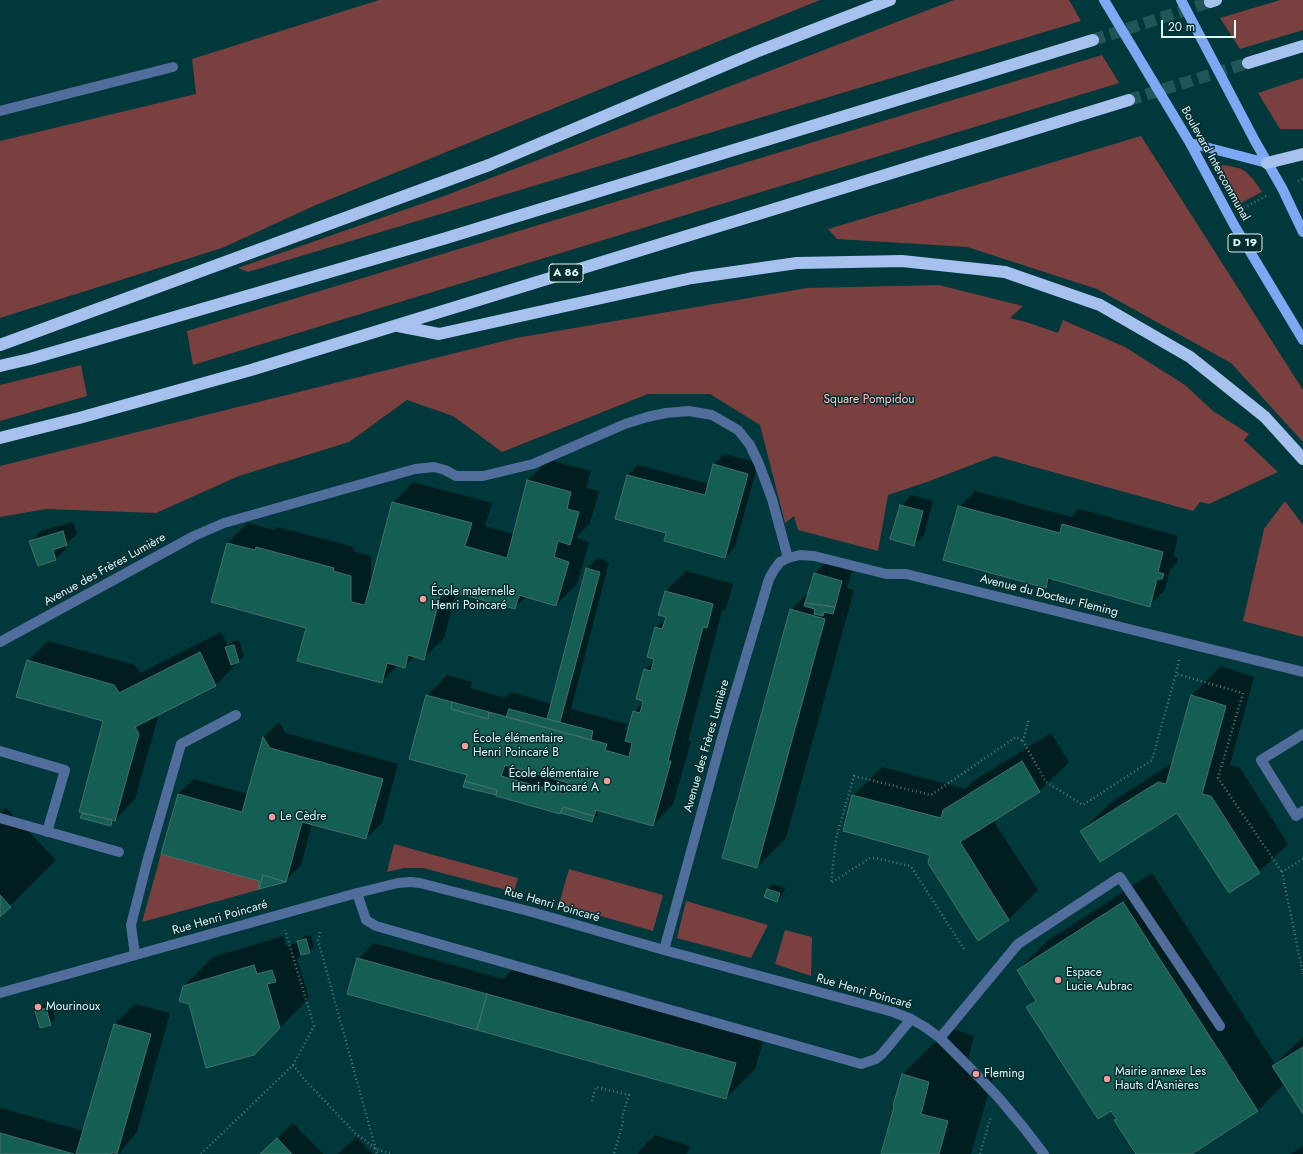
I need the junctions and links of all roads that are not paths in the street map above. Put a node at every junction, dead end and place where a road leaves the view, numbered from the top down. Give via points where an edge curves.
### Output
1 (890, 0) edge
2 (1104, 0) edge
3 (1181, 0) edge
4 (1093, 40) tunnel mouth
5 (1303, 46) edge
6 (1248, 63) tunnel mouth
7 (173, 67) dead end
8 (1129, 100) tunnel mouth
9 (0, 111) edge
10 (1190, 143) junction
11 (1303, 154) edge
12 (1267, 163) junction
13 (1303, 232) edge
14 (396, 325) junction
15 (1303, 340) edge
16 (0, 345) edge
17 (0, 366) edge
18 (0, 438) edge
19 (1303, 459) edge
20 (788, 558) junction
21 (0, 642) edge
22 (1303, 672) edge
23 (236, 715) dead end
24 (1303, 734) edge
25 (0, 751) edge
26 (1303, 811) edge
27 (0, 818) edge
28 (47, 832) junction
29 (119, 852) dead end
30 (357, 893) junction
31 (664, 950) junction
32 (135, 955) junction
33 (0, 993) edge
34 (911, 1019) junction
35 (1220, 1026) dead end
36 (940, 1038) junction
37 (1044, 1154) edge

1 - 16 highway via 756,52 489,165
2 - 10 main road, Boulevard Intercommunal / D 19
3 - 12 main road
4 - 17 highway via 443,239
5 - 6 highway
7 - 9 street
8 - 14 highway, A 86
10 - 12 main road
10 - 15 main road, Boulevard Intercommunal / D 19 via 1234,225
11 - 12 highway
12 - 13 main road
14 - 18 highway, A 86 via 251,370
14 - 19 highway via 439,334 692,278 797,263 902,260 1005,272 1100,305 1190,357 1265,417
20 - 21 street, Avenue des Frères Lumière via 772,499 759,464 750,445 738,430 712,415 689,411 666,413 625,424 533,464 483,476 456,476 434,467 415,469 224,523 194,536
20 - 22 street, Avenue du Docteur Fleming via 800,555 814,556 886,574 906,574
20 - 31 street, Avenue des Frères Lumière via 780,562 769,579 725,726
23 - 32 street via 181,744 131,925
24 - 26 street via 1261,760 1296,816
25 - 28 street via 65,770
27 - 28 street
28 - 29 street
30 - 31 street, Rue Henri Poincaré via 398,883 420,883
30 - 32 street, Rue Henri Poincaré
30 - 34 street via 366,920 376,926 861,1064 882,1054
31 - 34 street, Rue Henri Poincaré
32 - 33 street, Rue Henri Poincaré
34 - 36 street, Rue Henri Poincaré
35 - 36 street via 1120,877 1018,944
36 - 37 street, Rue Henri Poincaré via 998,1097

